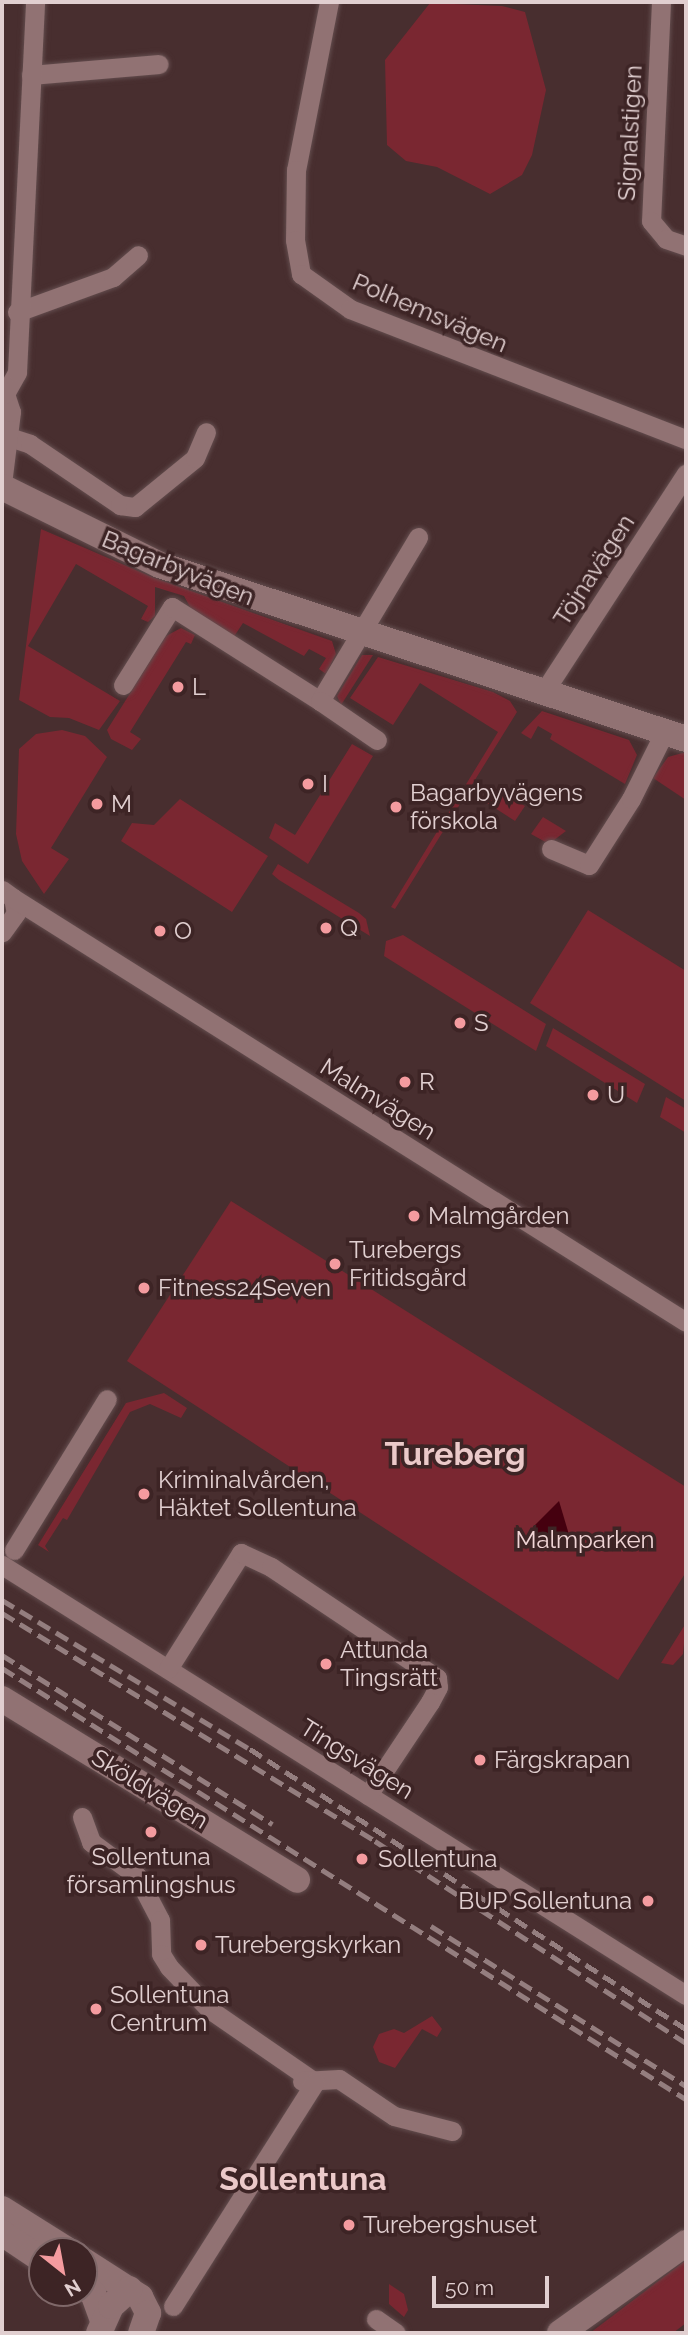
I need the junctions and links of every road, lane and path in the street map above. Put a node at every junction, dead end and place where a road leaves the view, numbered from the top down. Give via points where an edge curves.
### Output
1 (35, 2) edge
2 (328, 2) edge
3 (661, 2) edge
4 (159, 64) dead end
5 (31, 75) junction
6 (686, 246) edge
7 (138, 255) dead end
8 (17, 312) junction
9 (206, 432) dead end
10 (9, 436) junction
11 (686, 439) edge
12 (686, 474) edge
13 (2, 485) edge
14 (418, 537) dead end
15 (360, 634) junction
16 (123, 685) dead end
17 (543, 693) junction
18 (320, 701) junction
19 (675, 735) edge
20 (377, 740) dead end
21 (551, 849) dead end
22 (7, 894) edge
23 (42, 919) junction
24 (4, 931) edge
25 (686, 1322) edge
26 (107, 1399) dead end
27 (8, 1558) edge
28 (168, 1669) junction
29 (2, 1699) edge
30 (368, 1795) junction
31 (82, 1817) dead end
32 (297, 1880) dead end
33 (686, 1995) edge
34 (293, 2080) dead end
35 (315, 2082) junction
36 (452, 2131) dead end
37 (2, 2209) edge
38 (2, 2233) edge
39 (47, 2237) edge
40 (686, 2243) edge
41 (28, 2251) edge
42 (98, 2269) edge
43 (637, 2278) junction
44 (130, 2289) junction
45 (173, 2306) dead end
46 (96, 2307) edge
47 (376, 2319) dead end
48 (101, 2327) edge
49 (142, 2333) edge
50 (397, 2333) edge
51 (560, 2333) edge
52 (578, 2333) edge

1 - 5 street
2 - 11 street, Polhemsvägen via 296,170 295,240 301,274 350,309
3 - 6 street, Signalstigen via 651,221 666,239
4 - 5 street
5 - 8 street
7 - 8 street via 113,277
8 - 10 street via 17,372 5,394 11,412
9 - 10 street, Bagarbyvägen via 195,458 135,507 120,505 30,444
10 - 13 street
12 - 17 street, Töjnavägen
13 - 15 street, Bagarbyvägen via 160,565
14 - 15 street
15 - 17 street, Bagarbyvägen
15 - 18 street
16 - 18 street, Bagarbyvägen via 172,607
17 - 19 street, Bagarbyvägen
18 - 20 street, Bagarbyvägen
19 - 21 street, Bagarbyvägen via 589,865
22 - 23 street, Malmvägen
22 - 24 street via 16,913
23 - 24 street
23 - 25 street, Malmvägen
26 - 27 street
27 - 28 street, Tingsvägen
28 - 30 street, Tingsvägen
28 - 30 street via 241,1553 271,1567 437,1678 438,1688 430,1702
29 - 32 street, Sköldvägen
30 - 33 street, Tingsvägen
31 - 35 street via 91,1842 137,1876 160,1920 161,1954 169,1967 209,2009
34 - 35 street
35 - 36 street via 338,2080 394,2116
35 - 45 street
37 - 39 street
38 - 41 street
40 - 43 street
42 - 44 street
43 - 51 street
43 - 52 street
44 - 48 street
44 - 49 street via 144,2302 148,2314
46 - 48 street
47 - 50 street

